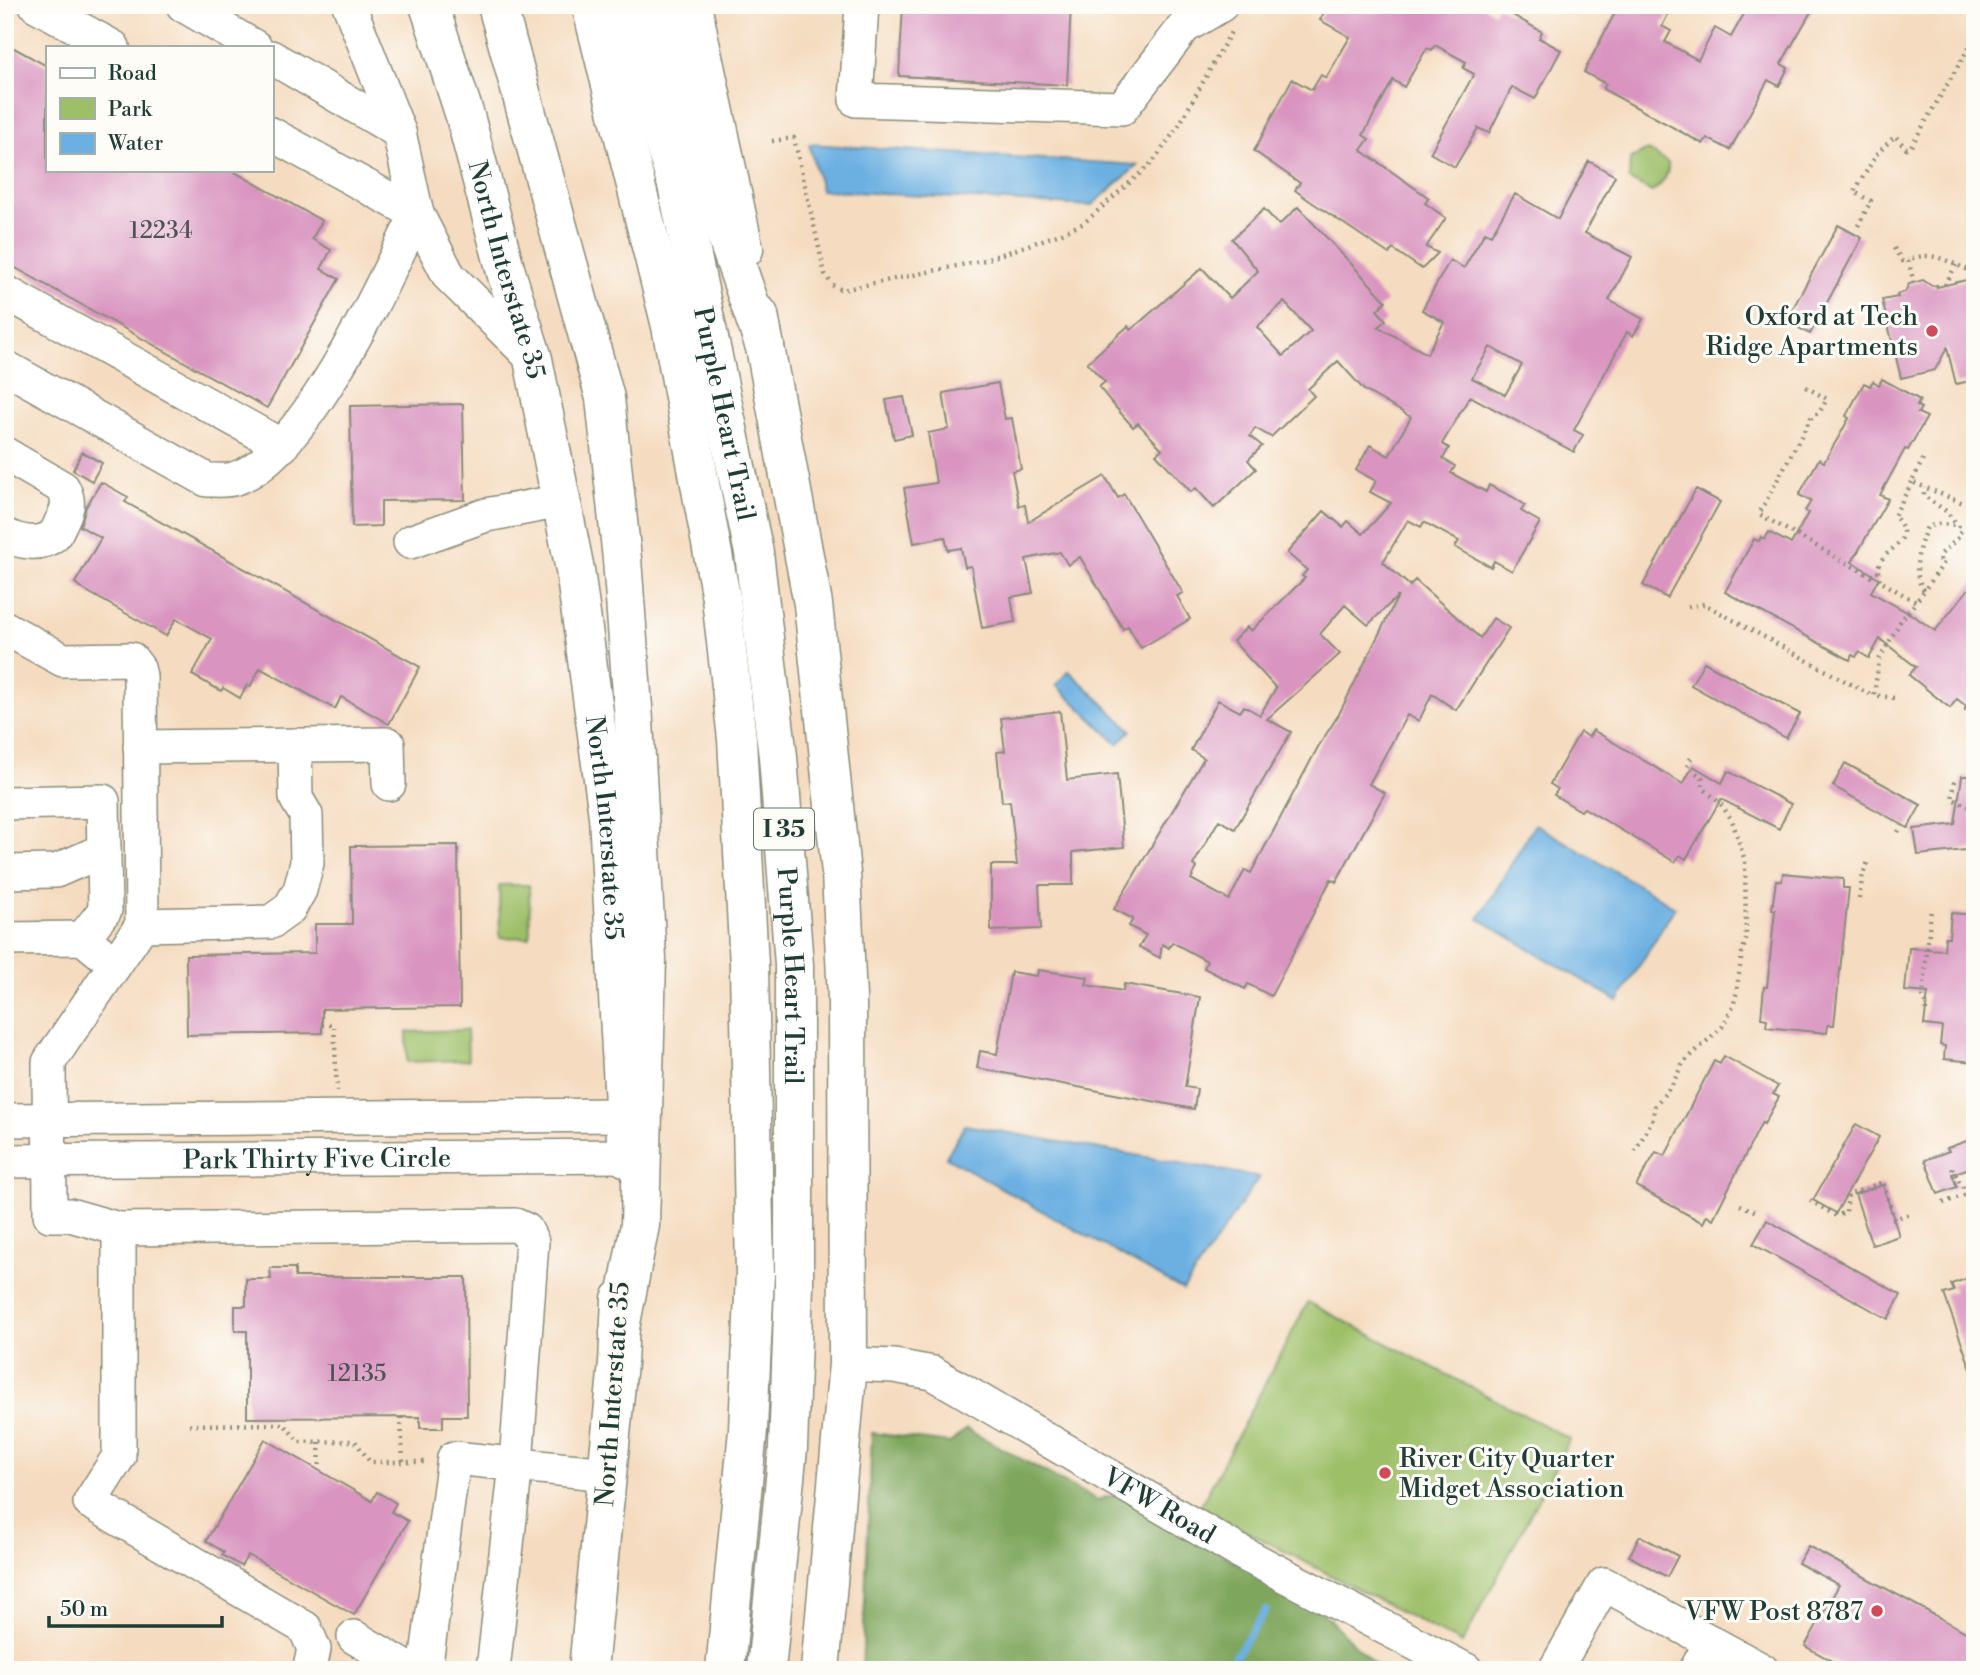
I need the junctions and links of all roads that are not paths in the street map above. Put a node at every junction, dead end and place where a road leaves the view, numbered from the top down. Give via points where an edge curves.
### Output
1 (36, 5) edge
2 (183, 5) edge
3 (349, 5) edge
4 (429, 5) edge
5 (498, 5) edge
6 (591, 5) edge
7 (622, 5) edge
8 (654, 5) edge
9 (692, 5) edge
10 (862, 5) edge
11 (1227, 17) edge
12 (111, 46) edge
13 (253, 46) edge
14 (273, 58) edge
15 (400, 132) junction
16 (273, 135) edge
17 (417, 214) junction
18 (5, 292) edge
19 (765, 347) junction
20 (533, 359) junction
21 (5, 367) edge
22 (282, 446) junction
23 (5, 454) edge
24 (562, 501) junction
25 (5, 535) edge
26 (410, 542) dead end
27 (5, 628) edge
28 (295, 745) junction
29 (141, 747) junction
30 (389, 784) dead end
31 (5, 803) edge
32 (104, 850) junction
33 (5, 872) edge
34 (56, 872) junction
35 (105, 895) junction
36 (142, 925) junction
37 (83, 938) junction
38 (5, 939) edge
39 (115, 965) junction
40 (624, 1115) junction
41 (5, 1120) edge
42 (50, 1121) junction
43 (627, 1156) junction
44 (5, 1161) edge
45 (50, 1162) junction
46 (119, 1229) junction
47 (619, 1333) junction
48 (848, 1364) junction
49 (516, 1464) junction
50 (607, 1474) junction
51 (354, 1637) dead end
52 (1703, 1656) edge
53 (311, 1669) edge
54 (410, 1670) edge
55 (425, 1670) edge
56 (493, 1670) edge
57 (588, 1670) edge
58 (724, 1670) edge
59 (766, 1670) edge
60 (820, 1670) edge
61 (1466, 1670) edge
62 (1555, 1670) edge
63 (1762, 1670) edge

1 - 12 street
2 - 13 street
3 - 15 street
4 - 20 main road, North Interstate 35
5 - 47 main road via 605,398 622,559 647,959 640,1225
6 - 58 main road, Purple Heart Trail / I 35 via 671,326 721,598 737,739 750,965 755,1274 748,1430
7 - 59 main road, Purple Heart Trail / I 35 via 677,185 743,498 754,553 778,757 794,965 794,1286 788,1448
8 - 19 main road via 699,158
9 - 19 main road
10 - 11 street via 856,100 1122,108 1184,27
14 - 15 street
15 - 17 street
16 - 17 street
17 - 20 street via 449,276
17 - 22 street via 345,357
18 - 22 street
19 - 48 main road via 813,604 841,873 847,998
20 - 24 main road, North Interstate 35
21 - 22 street via 206,480 233,479
23 - 25 street via 64,488 68,508 54,535 39,542 18,542
24 - 26 street via 486,515
24 - 40 main road, North Interstate 35 via 608,816
27 - 29 street via 63,660 131,659 140,676
28 - 29 street
28 - 30 street via 388,744
28 - 36 street via 296,798 306,815 307,863 289,909 271,922
29 - 36 street
31 - 32 street via 103,801
32 - 34 street
32 - 35 street
33 - 34 street
34 - 35 street
35 - 37 street via 105,910
36 - 39 street
37 - 38 street
37 - 39 street
39 - 42 street via 49,1062
40 - 42 street, Park Thirty Five Circle
40 - 43 main road, North Interstate 35
41 - 42 street, Park Thirty Five Circle
42 - 45 street
43 - 45 street, Park Thirty Five Circle
43 - 47 main road, North Interstate 35
44 - 45 street, Park Thirty Five Circle
45 - 46 street via 50,1215 70,1215
46 - 49 street via 515,1225 526,1230 532,1255
46 - 53 street via 119,1456 90,1502 305,1628 314,1649
47 - 50 main road, North Interstate 35
48 - 60 main road
48 - 61 street, VFW Road via 933,1373 1238,1550
49 - 50 street
49 - 55 street via 454,1458
49 - 56 street
50 - 57 main road, North Interstate 35
51 - 54 street
52 - 62 street via 1604,1584
52 - 63 street

